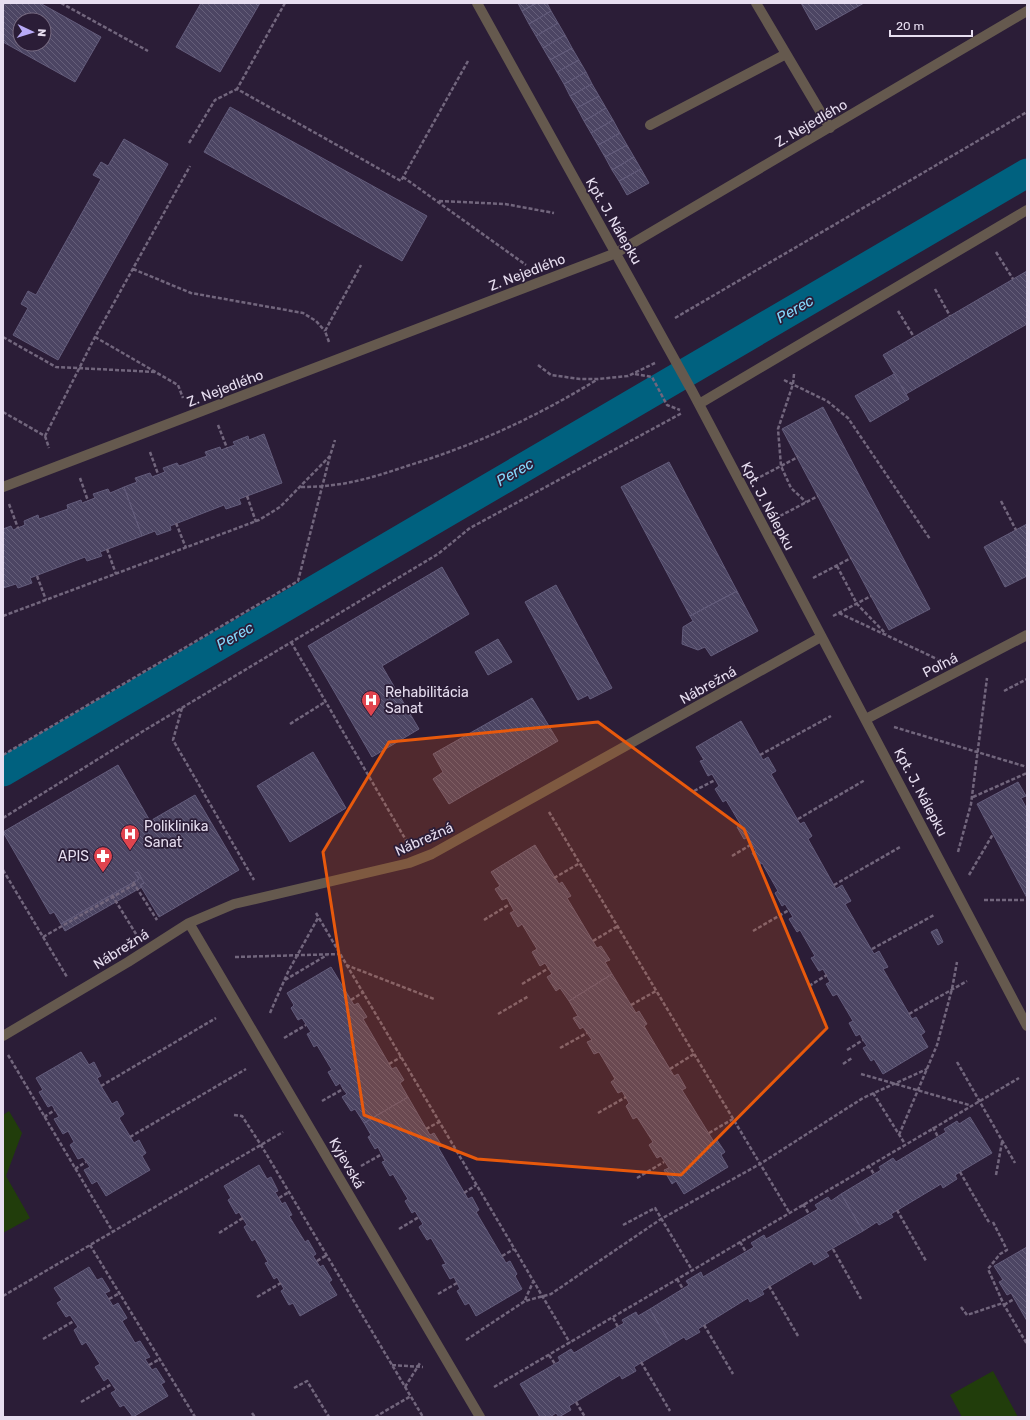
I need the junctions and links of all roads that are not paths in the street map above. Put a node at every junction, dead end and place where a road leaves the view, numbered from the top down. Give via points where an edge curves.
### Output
1 (477, 3) edge
2 (756, 3) edge
3 (1027, 11) edge
4 (786, 54) junction
5 (650, 125) dead end
6 (830, 128) junction
7 (1027, 210) edge
8 (616, 253) junction
9 (699, 404) junction
10 (3, 487) edge
11 (1027, 635) edge
12 (821, 637) junction
13 (866, 719) junction
14 (189, 923) junction
15 (1027, 1026) edge
16 (3, 1036) edge
17 (480, 1417) edge

1 - 8 street, Kpt. J. Nálepku
2 - 4 street
3 - 6 street, Z. Nejedlého
4 - 5 street
4 - 6 street
6 - 8 street, Z. Nejedlého
7 - 9 street
8 - 9 street, Kpt. J. Nálepku
8 - 10 street, Z. Nejedlého
9 - 12 street, Kpt. J. Nálepku
11 - 13 street, Poľná
12 - 13 street, Kpt. J. Nálepku
12 - 14 street, Nábrežná via 455,842 409,863 234,904
13 - 15 street, Kpt. J. Nálepku
14 - 16 street, Nábrežná
14 - 17 street, Kyjevská

